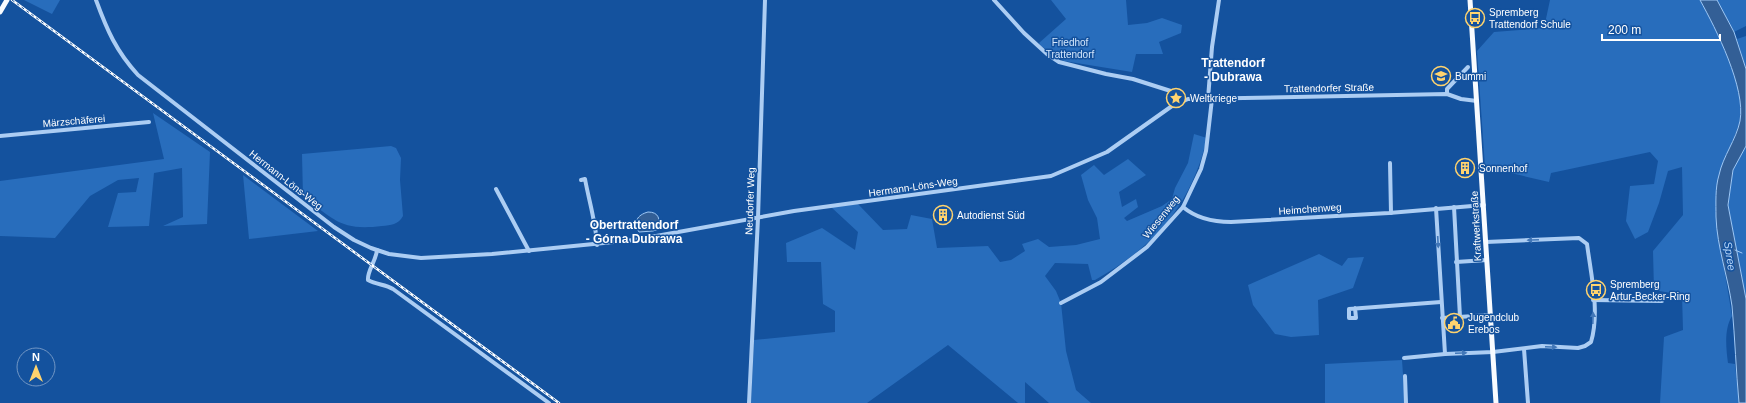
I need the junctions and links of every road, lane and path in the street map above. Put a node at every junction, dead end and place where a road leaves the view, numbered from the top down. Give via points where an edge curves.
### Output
1 (7, 0) edge
2 (96, 0) edge
3 (764, 0) edge
4 (994, 0) edge
5 (1219, 0) edge
6 (1470, 0) edge
7 (0, 12) edge
8 (1468, 66) dead end
9 (1447, 94) junction
10 (1210, 98) junction
11 (1184, 100) junction
12 (1477, 101) junction
13 (149, 122) dead end
14 (0, 136) edge
15 (1390, 163) dead end
16 (581, 180) dead end
17 (496, 189) dead end
18 (1484, 205) junction
19 (1183, 207) junction
20 (1454, 207) junction
21 (1436, 208) junction
22 (1391, 213) junction
23 (758, 218) junction
24 (1486, 242) junction
25 (597, 244) junction
26 (377, 250) junction
27 (529, 251) junction
28 (1487, 260) junction
29 (1456, 262) junction
30 (1593, 300) junction
31 (1662, 301) dead end
32 (1441, 302) junction
33 (1061, 303) dead end
34 (1355, 308) dead end
35 (1491, 315) junction
36 (1460, 317) junction
37 (1442, 318) junction
38 (1524, 349) junction
39 (1493, 352) junction
40 (1445, 354) junction
41 (1404, 358) dead end
42 (1405, 376) dead end
43 (549, 403) edge
44 (749, 403) edge
45 (1406, 403) edge
46 (1496, 403) edge
47 (1528, 403) edge

1 - 7 main road
2 - 26 street, Hermann-Löns-Weg via 113,43 138,75 334,227 354,240
3 - 23 street, Neudorfer Weg
4 - 11 street via 1032,41 1059,62 1133,79 1177,93
5 - 10 street, Wiesenweg via 1212,47
6 - 12 main road, Kraftwerkstraße
8 - 9 street via 1447,89
9 - 10 street, Trattendorfer Straße
9 - 12 street, Trattendorfer Straße
10 - 11 street, Hermann-Löns-Weg
10 - 19 street, Wiesenweg via 1206,152
11 - 23 street, Hermann-Löns-Weg via 1107,152 1051,176
12 - 18 main road, Kraftwerkstraße
13 - 14 street, Märzschäferei
15 - 22 street
16 - 25 street via 585,179
17 - 27 street
18 - 20 street, Heimchenweg
18 - 24 main road, Kraftwerkstraße
19 - 22 street, Heimchenweg via 1218,222
19 - 33 street, Wiesenweg via 1147,247 1101,282
20 - 21 street, Heimchenweg
20 - 29 street
21 - 22 street, Heimchenweg
21 -> 32 street
23 - 25 street, Hermann-Löns-Weg via 666,235
23 - 44 street, Neudorfer Weg
24 - 28 main road, Kraftwerkstraße
30 -> 24 street via 1587,244 1579,238
25 - 27 street, Hermann-Löns-Weg
26 - 27 street, Hermann-Löns-Weg via 422,258
26 - 43 street via 376,259 368,271 368,280 393,289
28 - 29 street
28 - 35 main road, Kraftwerkstraße
29 - 36 street
30 - 31 street
38 -> 30 street via 1542,346 1578,348 1591,342
32 - 34 street
32 - 37 street
35 - 36 street
35 - 39 main road, Kraftwerkstraße
36 - 37 street
37 - 40 street
38 - 39 street
38 - 47 street
40 -> 39 street
39 - 46 main road, Kraftwerkstraße
40 - 41 street
42 - 45 street

